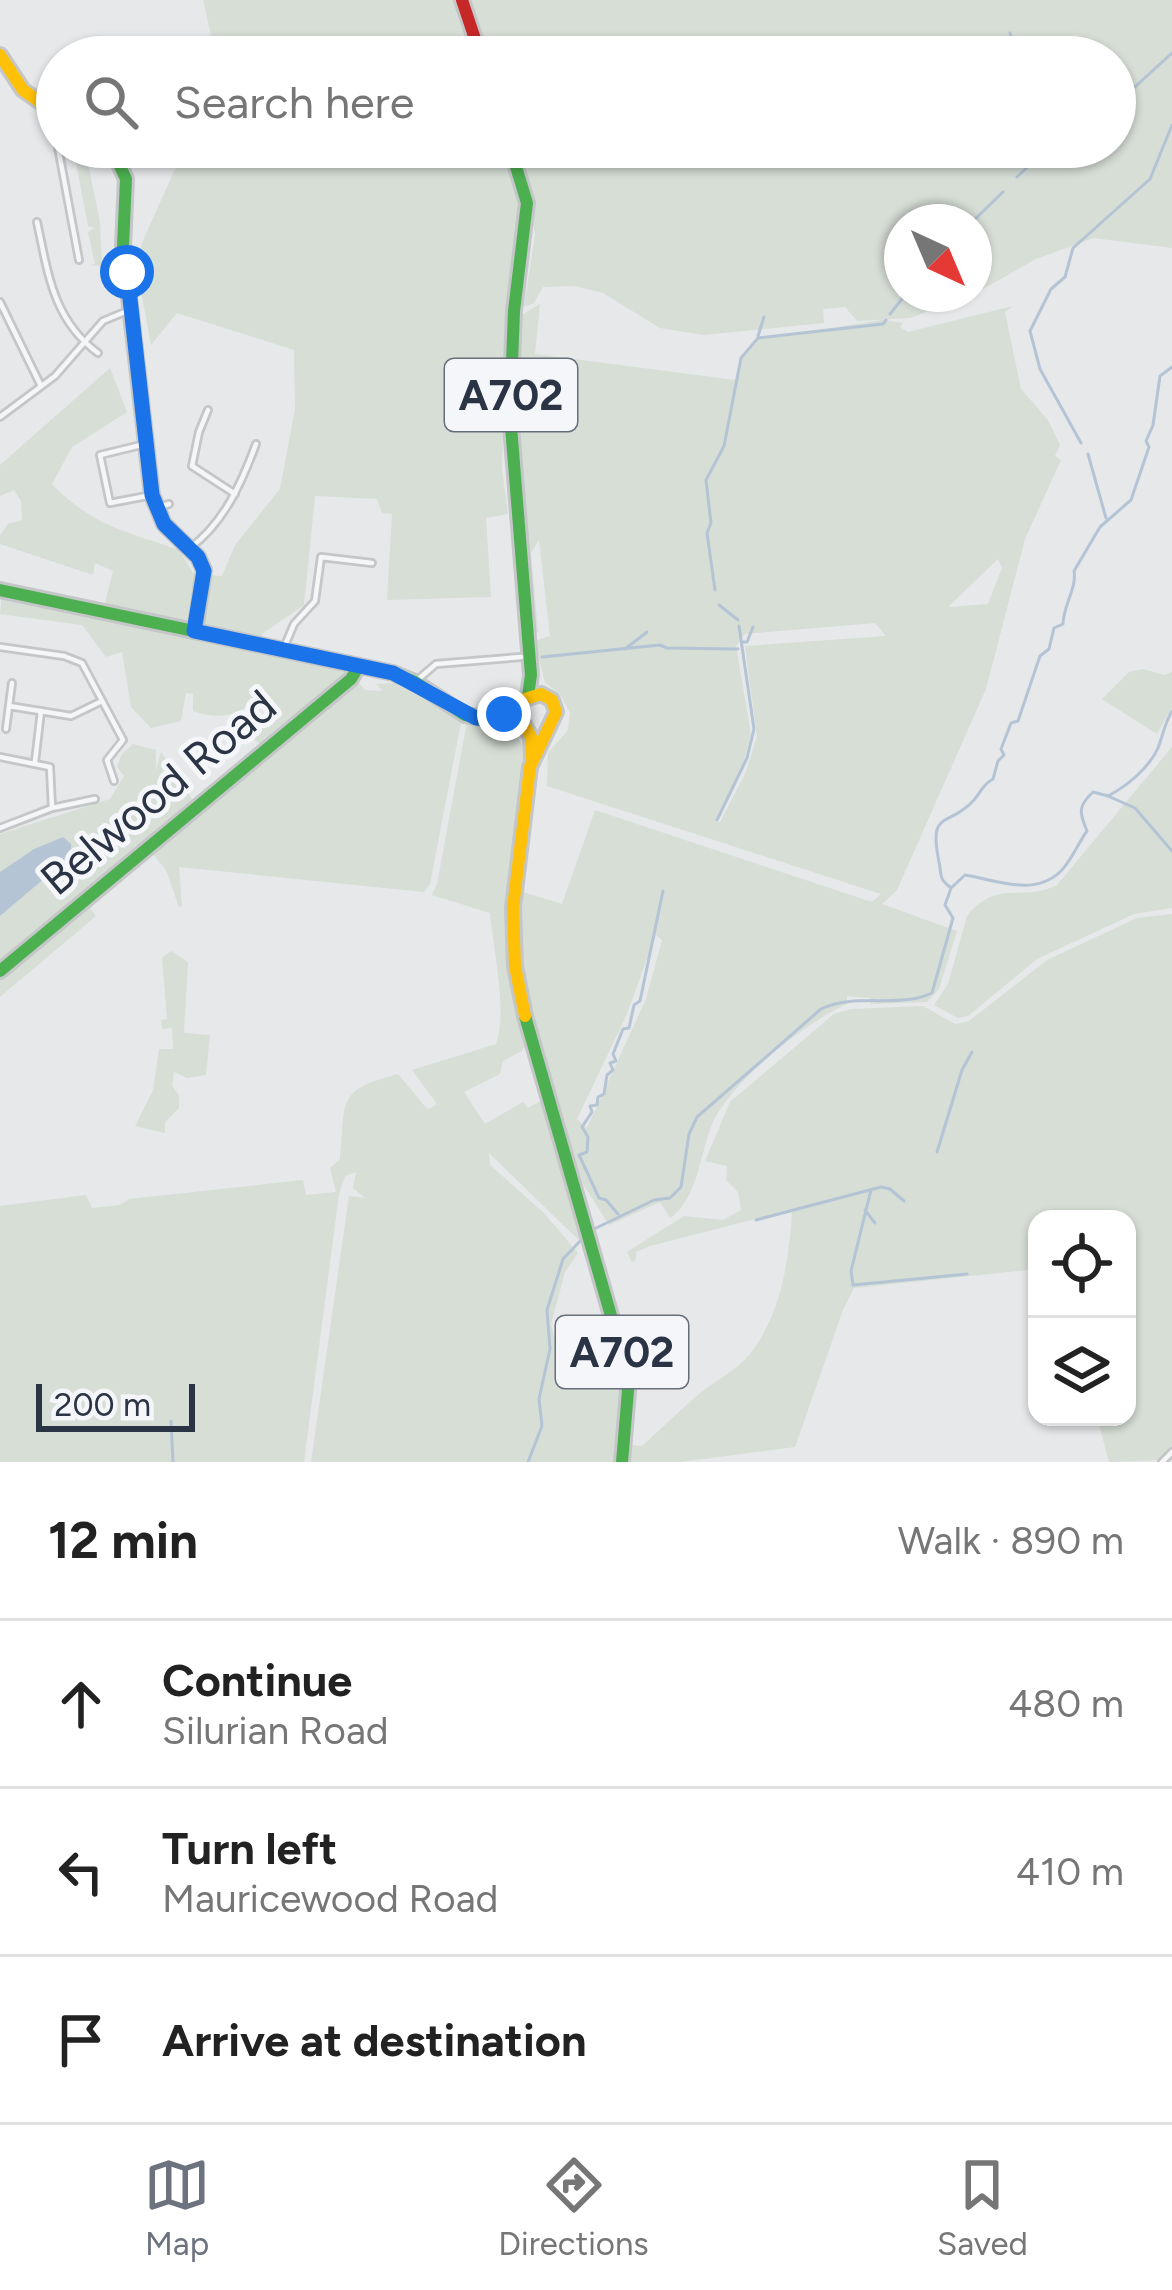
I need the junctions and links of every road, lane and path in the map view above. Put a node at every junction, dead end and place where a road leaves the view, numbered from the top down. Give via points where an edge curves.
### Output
1 (462, 0) edge
2 (475, 36) edge
3 (0, 55) edge
4 (36, 99) edge
5 (62, 168) edge
6 (121, 168) edge
7 (517, 168) edge
8 (37, 222) dead end
9 (79, 260) dead end
10 (0, 302) edge
11 (132, 309) junction
12 (83, 342) junction
13 (98, 352) dead end
14 (41, 386) junction
15 (208, 410) dead end
16 (1, 413) edge
17 (146, 442) junction
18 (256, 444) dead end
19 (235, 494) junction
20 (159, 502) junction
21 (190, 548) junction
22 (372, 563) dead end
23 (0, 590) edge
24 (194, 631) junction
25 (0, 646) edge
26 (284, 650) junction
27 (520, 657) dead end
28 (358, 667) junction
29 (12, 682) dead end
30 (416, 682) junction
31 (529, 698) junction
32 (102, 701) junction
33 (9, 706) junction
34 (41, 711) junction
35 (492, 719) junction
36 (524, 726) junction
37 (548, 728) junction
38 (6, 729) dead end
39 (0, 757) edge
40 (532, 758) junction
41 (34, 762) junction
42 (114, 782) dead end
43 (95, 799) dead end
44 (52, 808) junction
45 (0, 828) edge
46 (0, 971) edge
47 (1172, 1452) edge
48 (622, 1462) edge
49 (1162, 1462) edge

1 - 2 main road
3 - 4 main road
5 - 9 street
6 - 11 main road
7 - 31 main road, A702 via 527,203 510,414
8 - 12 street via 50,285
10 - 14 street
11 - 12 street via 103,321
11 - 17 main road
12 - 13 street
12 - 14 street
14 - 16 street
15 - 19 street via 192,466
17 - 20 main road
17 - 20 street via 100,455 110,503
18 - 19 street
19 - 21 street
20 - 21 main road via 171,533
21 - 24 main road via 204,571
22 - 26 street via 321,557 315,601
23 - 24 main road
24 - 26 main road
25 - 32 street via 79,660
26 - 28 main road
27 - 30 street via 436,664
28 - 30 main road
28 - 46 main road, Belwood Road
29 - 33 street
30 - 35 main road via 465,715
31 - 35 main road
31 - 36 main road, A702
31 - 37 main road, A702 via 555,706
32 - 34 street via 75,716
32 - 42 street via 123,740 106,760
33 - 34 street
33 - 38 street
34 - 41 street
35 - 36 main road
36 - 37 main road
36 - 40 main road, A702
37 - 40 main road, A702
39 - 41 street
40 - 48 main road, A702 via 514,966 624,1361
41 - 44 street via 52,770
43 - 44 street
44 - 45 street
47 - 49 street

